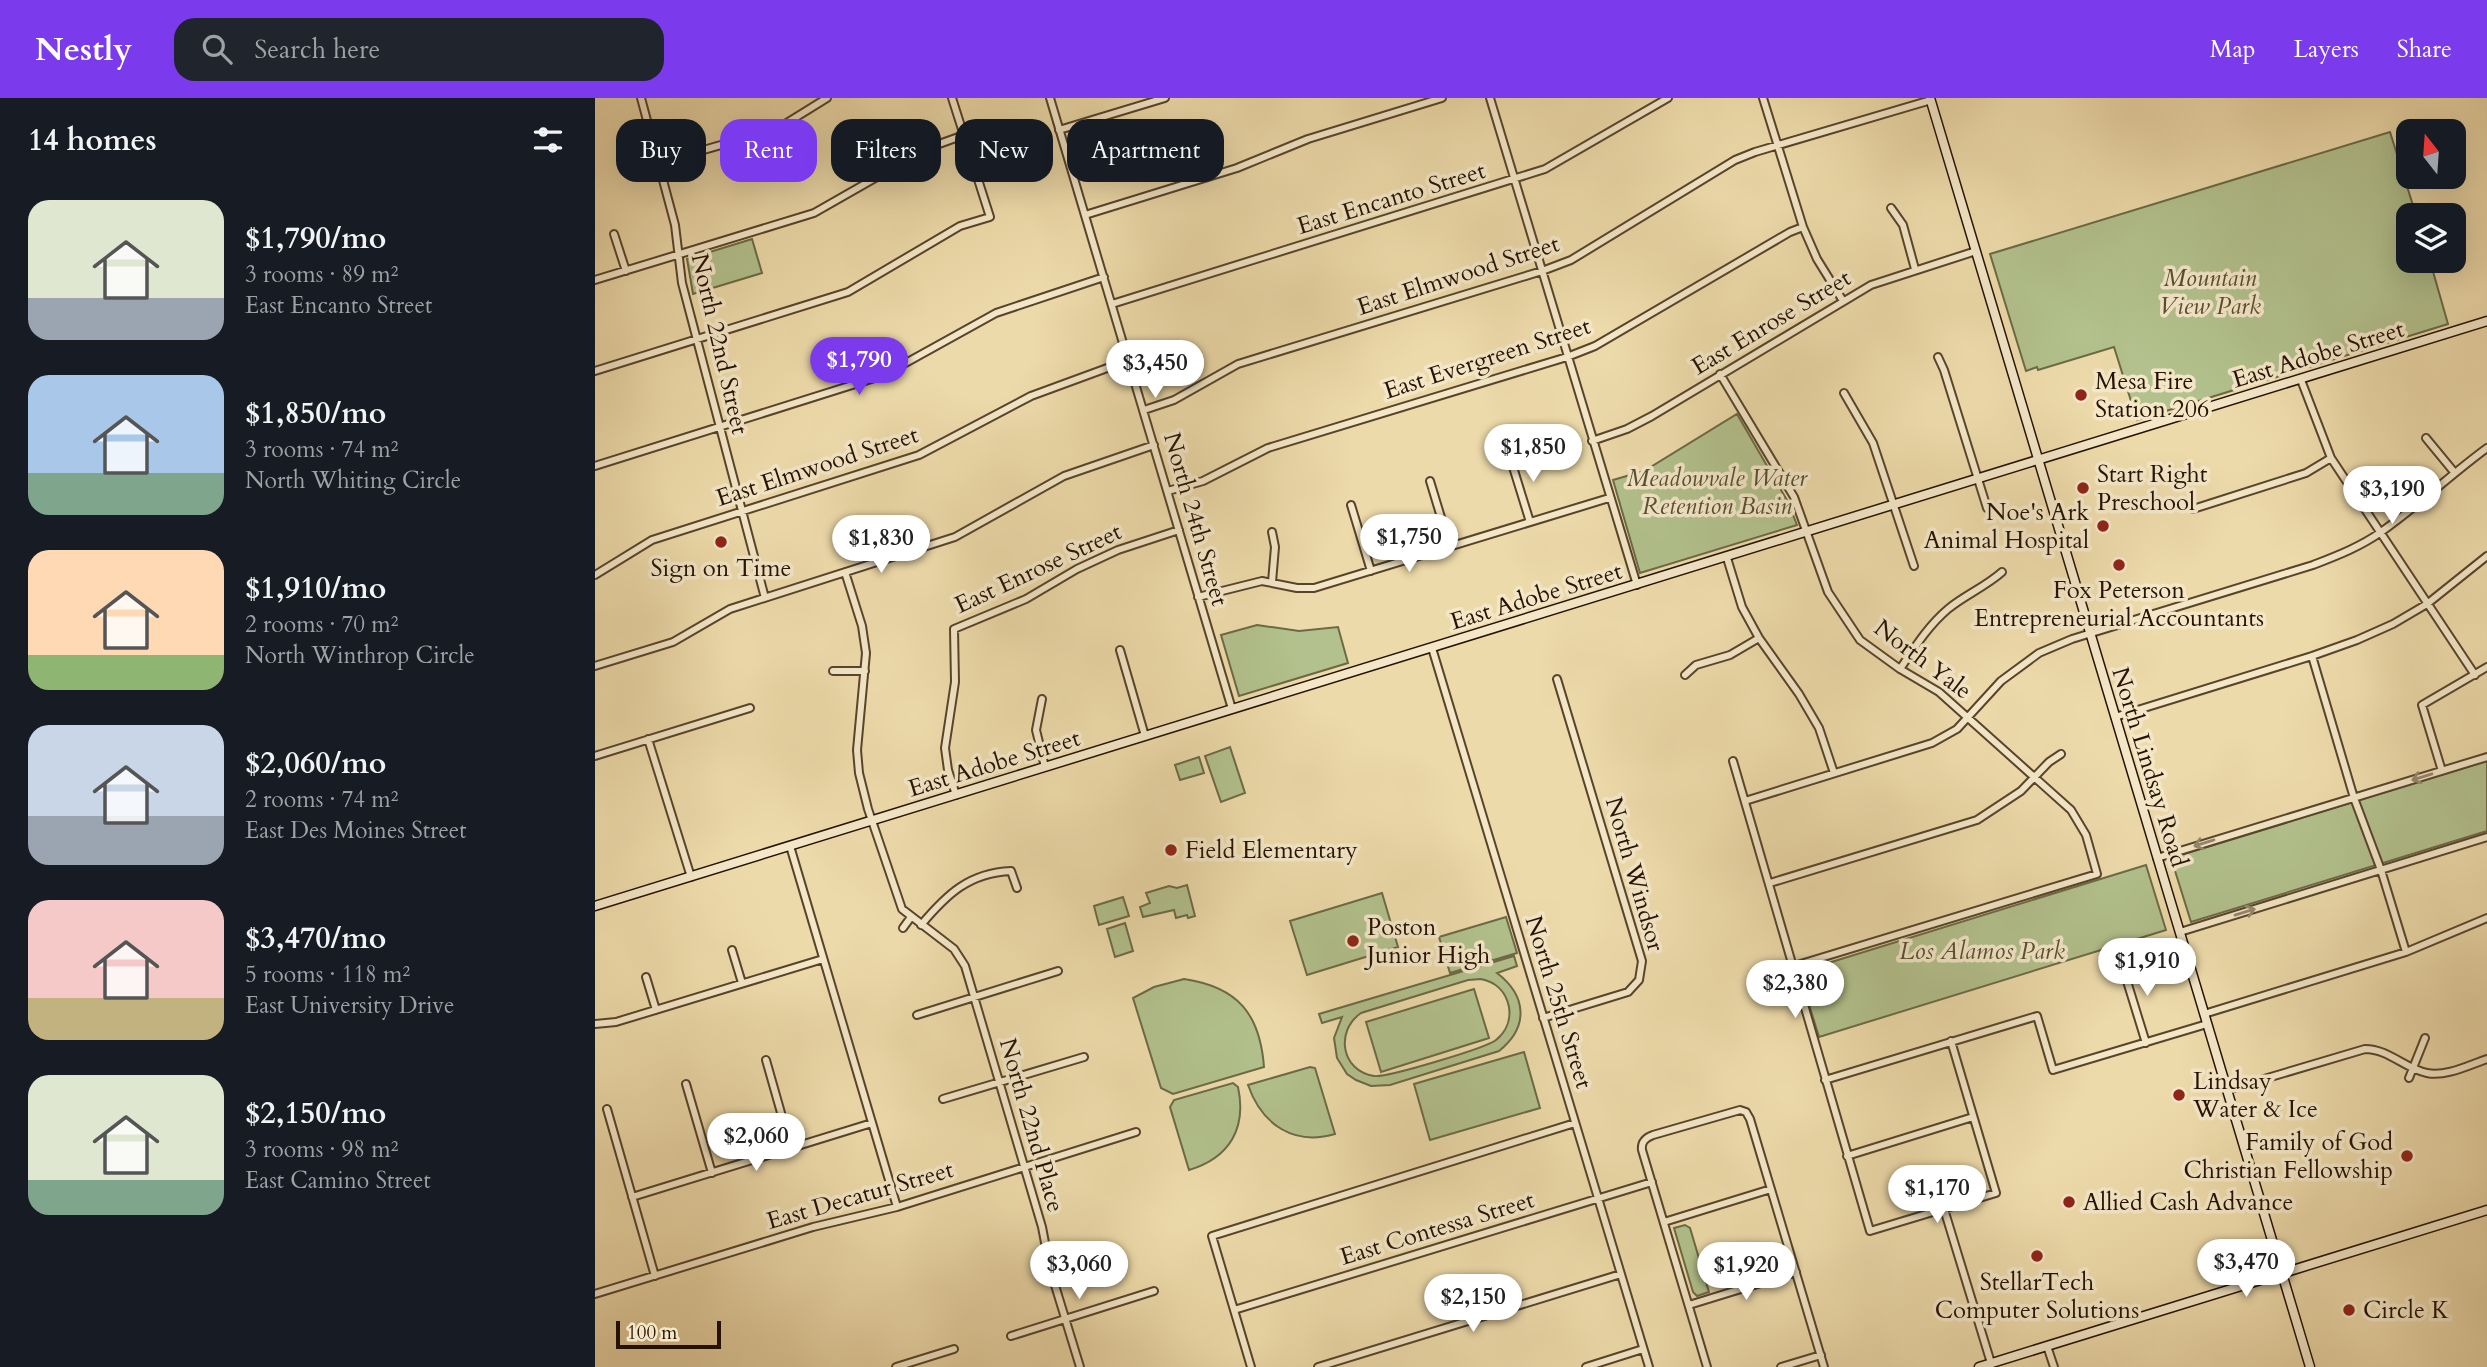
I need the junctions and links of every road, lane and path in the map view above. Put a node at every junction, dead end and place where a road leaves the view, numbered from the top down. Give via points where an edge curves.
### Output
1 (641, 98) edge
2 (827, 98) edge
3 (952, 98) edge
4 (1050, 98) edge
5 (1165, 98) edge
6 (1442, 98) edge
7 (1490, 98) edge
8 (1668, 98) edge
9 (1763, 98) edge
10 (1931, 99) edge
11 (646, 119) edge
12 (959, 119) edge
13 (1059, 130) junction
14 (955, 138) edge
15 (1778, 145) junction
16 (706, 149) edge
17 (1514, 180) junction
18 (663, 182) edge
19 (979, 182) edge
20 (1891, 208) dead end
21 (1085, 215) junction
22 (1803, 227) junction
23 (614, 234) dead end
24 (1976, 251) junction
25 (678, 254) junction
26 (1915, 269) junction
27 (626, 271) junction
28 (1542, 271) junction
29 (1104, 277) junction
30 (595, 280) edge
31 (1843, 301) junction
32 (1112, 304) junction
33 (2487, 321) edge
34 (697, 339) junction
35 (1567, 357) junction
36 (1938, 357) dead end
37 (1129, 360) junction
38 (595, 371) edge
39 (1720, 374) junction
40 (2301, 380) junction
41 (1844, 393) dead end
42 (1144, 410) junction
43 (720, 427) junction
44 (2426, 438) dead end
45 (1592, 440) junction
46 (1154, 445) junction
47 (2487, 448) edge
48 (1509, 454) dead end
49 (2331, 458) junction
50 (2039, 462) junction
51 (595, 466) edge
52 (2453, 472) junction
53 (1979, 480) junction
54 (1430, 481) dead end
55 (1168, 491) junction
56 (1609, 498) junction
57 (1351, 505) dead end
58 (1895, 506) junction
59 (1987, 508) dead end
60 (2193, 509) dead end
61 (742, 512) junction
62 (1530, 522) junction
63 (1179, 530) junction
64 (1272, 532) dead end
65 (1808, 533) junction
66 (2380, 533) junction
67 (1450, 547) junction
68 (2487, 556) edge
69 (1727, 558) junction
70 (1914, 566) dead end
71 (1371, 571) junction
72 (845, 572) junction
73 (2002, 572) dead end
74 (595, 575) edge
75 (1272, 582) junction
76 (1637, 586) junction
77 (1198, 597) junction
78 (765, 598) junction
79 (2427, 604) junction
80 (2091, 634) junction
81 (1759, 638) junction
82 (1432, 648) junction
83 (1120, 650) dead end
84 (2312, 656) junction
85 (595, 666) edge
86 (2487, 667) edge
87 (1900, 669) junction
88 (833, 671) dead end
89 (865, 671) junction
90 (1685, 675) dead end
91 (2475, 675) junction
92 (1557, 679) dead end
93 (1042, 699) dead end
94 (750, 708) dead end
95 (1232, 709) junction
96 (1968, 717) junction
97 (2115, 717) junction
98 (1145, 736) junction
99 (648, 740) junction
100 (2060, 754) dead end
101 (595, 756) edge
102 (2487, 757) edge
103 (1733, 761) dead end
104 (1045, 767) junction
105 (2442, 771) junction
106 (1834, 773) junction
107 (2035, 777) junction
108 (955, 795) junction
109 (2354, 798) junction
110 (1745, 801) junction
111 (873, 821) junction
112 (2487, 837) edge
113 (790, 846) junction
114 (2157, 858) junction
115 (2381, 870) junction
116 (691, 877) junction
117 (1770, 883) junction
118 (1017, 888) dead end
119 (596, 904) edge
120 (911, 918) junction
121 (2487, 918) edge
122 (922, 925) junction
123 (903, 929) dead end
124 (2180, 932) junction
125 (731, 950) dead end
126 (2406, 951) junction
127 (823, 959) junction
128 (1794, 966) junction
129 (2118, 968) dead end
130 (1058, 971) dead end
131 (646, 976) dead end
132 (742, 983) junction
133 (974, 997) junction
134 (656, 1010) junction
135 (2204, 1014) junction
136 (917, 1015) dead end
137 (1543, 1018) junction
138 (595, 1024) edge
139 (2207, 1024) junction
140 (2425, 1038) dead end
141 (1951, 1041) junction
142 (2146, 1043) junction
143 (1084, 1057) dead end
144 (2487, 1059) edge
145 (766, 1060) dead end
146 (2413, 1068) junction
147 (2409, 1078) dead end
148 (1825, 1080) junction
149 (999, 1082) junction
150 (686, 1084) dead end
151 (2227, 1090) junction
152 (943, 1099) dead end
153 (607, 1109) dead end
154 (1973, 1117) junction
155 (1575, 1123) junction
156 (872, 1124) junction
157 (1136, 1132) dead end
158 (791, 1148) junction
159 (1847, 1156) junction
160 (1024, 1167) junction
161 (712, 1173) junction
162 (1652, 1182) junction
163 (1771, 1189) junction
164 (632, 1197) junction
165 (1598, 1198) junction
166 (897, 1207) junction
167 (1944, 1209) junction
168 (2487, 1210) edge
169 (1664, 1222) junction
170 (1796, 1272) junction
171 (1621, 1274) junction
172 (2282, 1274) junction
173 (655, 1276) junction
174 (1154, 1292) dead end
175 (595, 1294) edge
176 (1689, 1305) junction
177 (1234, 1310) junction
178 (1066, 1319) junction
179 (1011, 1336) dead end
180 (2047, 1346) junction
181 (954, 1349) dead end
182 (1643, 1349) junction
183 (1821, 1354) junction
184 (1991, 1363) junction
185 (896, 1367) edge
186 (1080, 1367) edge
187 (1251, 1367) edge
188 (1318, 1367) edge
189 (1586, 1367) edge
190 (1649, 1367) edge
191 (1707, 1367) edge
192 (1781, 1367) edge
193 (1824, 1367) edge
194 (1979, 1367) edge
195 (2054, 1367) edge
196 (2310, 1367) edge

1 - 11 street, North 22nd Street
2 - 16 street via 777,129
3 - 12 street
4 - 13 street, North 24th Street
5 - 13 street
6 - 21 street
7 - 17 street
8 - 17 street, East Encanto Street via 1545,169
9 - 15 street
10 - 15 street, East Elmwood Street
10 - 24 street, North Lindsay Road
13 - 21 street, North 24th Street
14 - 25 street via 928,148 814,213
15 - 22 street
15 - 28 street, East Elmwood Street via 1724,165 1571,260
17 - 28 street
17 - 32 street, East Encanto Street
18 - 25 street, North 22nd Street
19 - 34 street via 990,217 960,226 848,292
20 - 26 street via 1903,225
21 - 29 street, North 24th Street
22 - 31 street
22 - 35 street, East Evergreen Street via 1595,346
23 - 27 street
24 - 26 street, East Enrose Street
24 - 50 street, North Lindsay Road
25 - 27 street
25 - 34 street, North 22nd Street
26 - 31 street, East Enrose Street via 1878,281
27 - 30 street
28 - 35 street
28 - 42 street, East Elmwood Street via 1238,364 1174,400
29 - 32 street, North 24th Street
29 - 43 street via 996,313 884,375
31 - 39 street, East Enrose Street
32 - 37 street, North 24th Street
33 - 40 street, East Adobe Street
34 - 38 street
34 - 43 street, North 22nd Street
35 - 45 street
35 - 55 street, East Evergreen Street via 1268,448 1203,481
36 - 53 street
37 - 42 street, North 24th Street
37 - 61 street, East Elmwood Street via 1031,396 919,455
39 - 45 street, East Enrose Street via 1627,429
39 - 65 street, North Yale via 1789,486
40 - 49 street
40 - 50 street, East Adobe Street
41 - 58 street via 1874,443
42 - 46 street, North 24th Street
43 - 51 street
43 - 61 street, North 22nd Street
44 - 52 street
45 - 56 street
46 - 55 street, North 24th Street
46 - 72 street via 1064,476 955,537
47 - 52 street
48 - 62 street
49 - 60 street via 2299,476
49 - 66 street
50 - 53 street, East Adobe Street
50 - 80 street, North Lindsay Road
52 - 66 street
53 - 58 street, East Adobe Street
53 - 59 street
54 - 67 street
55 - 63 street, North 24th Street
56 - 62 street
56 - 76 street
57 - 71 street
58 - 65 street, East Adobe Street
58 - 70 street
61 - 74 street, East Elmwood Street via 652,540
61 - 78 street, North 22nd Street
62 - 67 street
63 - 77 street, North 24th Street
63 - 108 street, East Enrose Street via 1118,550 1026,599 954,629 955,682 945,748
64 - 75 street
65 - 69 street, East Adobe Street
65 - 87 street, North Yale via 1828,593 1860,640
66 - 79 street
66 - 80 street via 2313,565
67 - 71 street
68 - 79 street
69 - 76 street, East Adobe Street
69 - 81 street via 1742,607
71 - 75 street via 1314,588
72 - 78 street
72 - 89 street, North 22nd Place via 862,626
73 - 87 street via 1948,609
75 - 77 street
76 - 82 street, East Adobe Street
77 - 95 street, North 24th Street
78 - 85 street via 730,609 673,642
79 - 84 street via 2393,624
79 - 91 street
80 - 96 street via 2039,653 2001,681
80 - 97 street, North Lindsay Road
81 - 90 street via 1730,655 1696,665
81 - 106 street via 1819,728
82 - 95 street, East Adobe Street
82 - 137 street, North 25th Street
83 - 98 street
84 - 97 street
84 - 109 street
86 - 91 street
87 - 96 street, North Yale via 1939,692
88 - 89 street
89 - 111 street, North 22nd Place via 857,750 862,789
91 - 105 street via 2422,705
92 - 137 street, North Windsor via 1642,961 1639,980 1628,992
93 - 104 street via 1036,730
94 - 99 street
95 - 98 street, East Adobe Street
96 - 106 street via 1933,743
96 - 107 street, North Yale
97 - 114 street, North Lindsay Road
98 - 104 street, East Adobe Street
99 - 101 street
99 - 116 street
100 - 107 street
102 - 105 street
103 - 110 street
104 - 108 street, East Adobe Street
105 -> 109 street
106 - 110 street
107 - 117 street via 1977,820
107 - 128 street, North Yale via 2071,810 2086,835 2097,874
108 - 111 street, East Adobe Street
109 -> 114 street
109 - 115 street
110 - 117 street
111 - 113 street, East Adobe Street
111 - 120 street, North 22nd Place via 898,901
112 - 115 street
113 - 116 street, East Adobe Street
113 - 127 street
114 - 124 street, North Lindsay Road
124 -> 115 street
115 - 126 street
116 - 119 street, East Adobe Street
117 - 128 street
118 - 122 street via 1011,871 983,876 951,892
120 - 122 street, North 22nd Place
120 - 123 street
121 - 126 street
122 - 133 street, North 22nd Place via 960,955
124 - 135 street, North Lindsay Road
125 - 132 street
126 - 135 street
127 - 132 street
127 - 156 street
128 - 148 street
129 - 142 street via 2126,978
130 - 133 street
131 - 134 street
132 - 134 street
133 - 136 street
133 - 149 street, North 22nd Place
134 - 138 street
135 - 139 street, North Lindsay Road
137 - 155 street, North 25th Street
139 - 142 street
139 - 151 street, North Lindsay Road
140 - 146 street
141 - 142 street via 2036,1016 2053,1070
141 - 148 street
141 - 154 street
143 - 149 street
144 - 146 street via 2440,1073
145 - 158 street
146 - 147 street
146 - 151 street via 2381,1051 2365,1049
148 - 159 street
149 - 152 street
149 - 160 street, North 22nd Place
150 - 161 street
151 - 172 street, North Lindsay Road
153 - 164 street
154 - 159 street
154 - 167 street via 1996,1193
155 - 165 street, North 25th Street
155 - 177 street via 1212,1236
156 - 158 street
156 - 166 street
157 - 160 street, East Decatur Street
158 - 161 street
159 - 167 street via 1870,1231
160 - 166 street, East Decatur Street
160 - 178 street, North 22nd Place
161 - 164 street
162 - 163 street via 1642,1150 1644,1140 1744,1111
162 - 165 street, East Contessa Street
162 - 169 street
163 - 169 street
163 - 170 street
164 - 173 street
165 - 171 street, North 25th Street
165 - 177 street, East Contessa Street
166 - 173 street, East Decatur Street via 813,1227
167 - 184 street
168 - 172 street
169 - 176 street
170 - 176 street
170 - 183 street
171 - 182 street, North 25th Street
171 - 188 street
172 - 180 street
172 - 196 street, North Lindsay Road
173 - 175 street, East Decatur Street
174 - 178 street
176 - 191 street
177 - 187 street
178 - 179 street
178 - 186 street, North 22nd Place
180 - 184 street
180 - 195 street
181 - 185 street
182 - 189 street
182 - 190 street, North 25th Street
183 - 192 street
183 - 193 street
184 - 194 street

